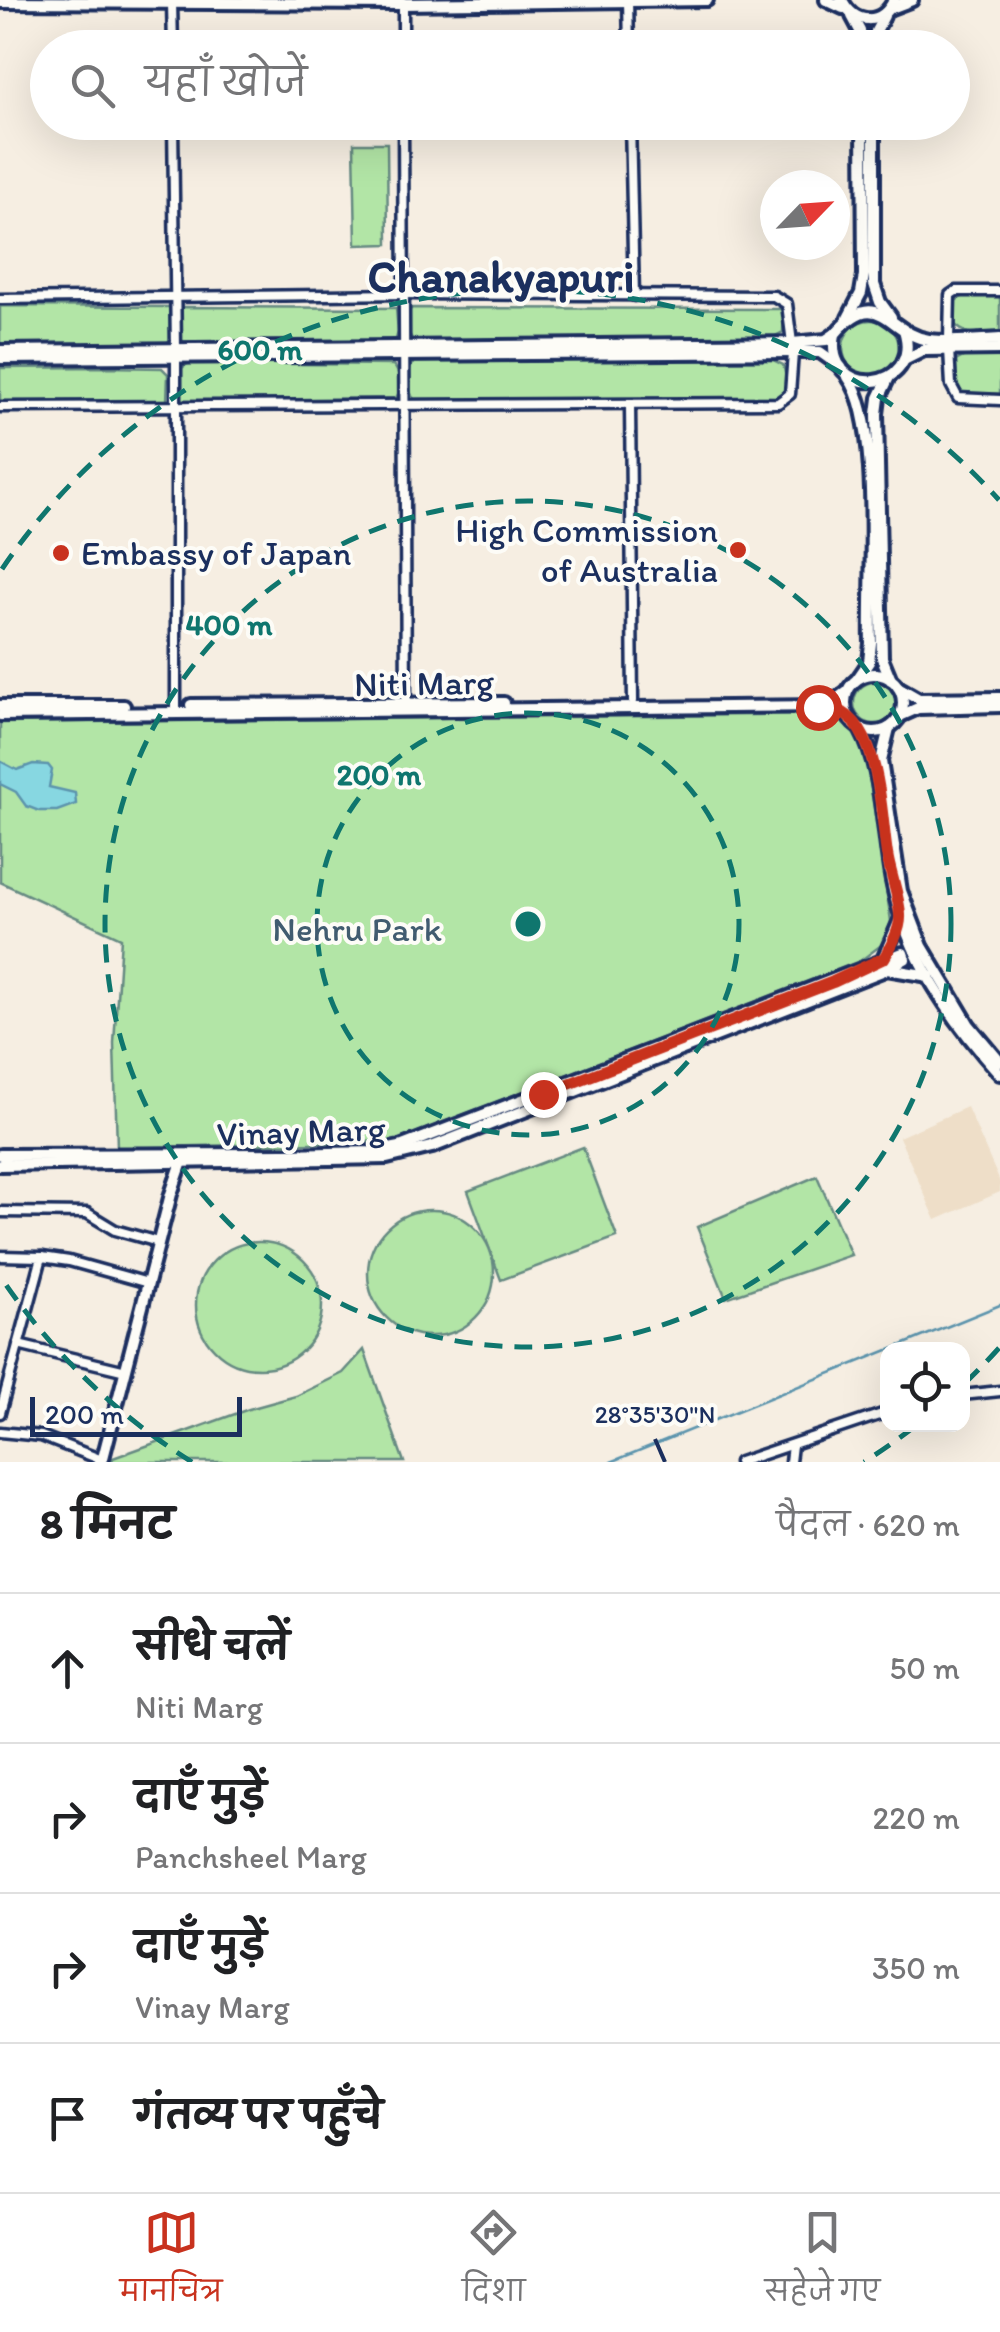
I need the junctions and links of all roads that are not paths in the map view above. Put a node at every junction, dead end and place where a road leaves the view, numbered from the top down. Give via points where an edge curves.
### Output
1 (628, 0) edge
2 (707, 0) edge
3 (826, 0) edge
4 (842, 0) edge
5 (912, 0) edge
6 (0, 2) edge
7 (172, 2) edge
8 (402, 2) edge
9 (891, 6) edge
10 (850, 13) junction
11 (173, 30) edge
12 (403, 30) edge
13 (629, 30) edge
14 (859, 30) edge
15 (877, 30) edge
16 (174, 140) edge
17 (403, 140) edge
18 (630, 140) edge
19 (863, 140) edge
20 (874, 140) edge
21 (1000, 291) edge
22 (404, 294) junction
23 (634, 296) junction
24 (175, 298) junction
25 (0, 299) edge
26 (892, 319) junction
27 (845, 323) junction
28 (904, 330) junction
29 (835, 334) junction
30 (1000, 339) edge
31 (949, 344) junction
32 (792, 348) junction
33 (404, 349) junction
34 (1000, 349) edge
35 (0, 350) edge
36 (176, 354) junction
37 (0, 358) edge
38 (903, 361) junction
39 (844, 371) junction
40 (890, 376) junction
41 (1000, 400) edge
42 (630, 405) junction
43 (404, 406) junction
44 (176, 407) junction
45 (0, 408) edge
46 (858, 678) junction
47 (894, 683) junction
48 (846, 692) junction
49 (1000, 698) edge
50 (633, 701) junction
51 (0, 706) edge
52 (406, 706) junction
53 (1000, 706) edge
54 (176, 709) junction
55 (846, 714) junction
56 (0, 716) edge
57 (900, 716) junction
58 (889, 728) junction
59 (862, 730) junction
60 (901, 918) junction
61 (885, 964) junction
62 (929, 976) junction
63 (1000, 1062) edge
64 (1000, 1074) edge
65 (0, 1155) edge
66 (183, 1159) junction
67 (0, 1166) edge
68 (0, 1212) edge
69 (158, 1242) junction
70 (0, 1256) edge
71 (42, 1256) junction
72 (148, 1284) junction
73 (18, 1345) junction
74 (126, 1370) junction
75 (1000, 1392) edge
76 (970, 1394) edge
77 (0, 1413) edge
78 (880, 1415) edge
79 (0, 1432) edge
80 (792, 1445) junction
81 (102, 1461) edge
82 (738, 1462) edge
83 (790, 1462) edge

1 - 2 main road
1 - 8 main road
1 - 13 street
3 - 10 main road
4 - 10 main road
5 - 9 main road
6 - 7 main road
7 - 8 main road
7 - 11 street
8 - 12 street
9 - 10 main road via 866,20
9 - 15 main road
10 - 14 main road
16 - 24 street
17 - 22 street
18 - 23 street
19 - 27 main road via 864,274 862,293
20 - 26 main road via 874,284
21 - 31 street via 950,295
22 - 23 street
22 - 24 street
22 - 33 street
23 - 32 street via 774,296 787,304
24 - 25 street
24 - 36 street
26 - 27 main road via 864,313
26 - 28 main road
27 - 29 main road
28 - 31 main road
28 - 38 main road
29 - 32 main road
29 - 39 main road
30 - 31 main road
31 - 34 main road
31 - 38 main road
31 - 41 street via 950,385 958,398
32 - 33 main road
32 - 39 main road via 820,352
32 - 42 street via 790,394 778,403
33 - 36 main road
33 - 43 street
35 - 36 main road
36 - 37 main road
36 - 44 street
38 - 40 main road
39 - 40 main road via 869,382
39 - 46 main road via 857,388 868,440 872,643
40 - 47 main road via 877,414 882,658
42 - 43 street
42 - 50 street
43 - 44 street
43 - 52 street
44 - 45 street
44 - 54 street
46 - 47 main road via 873,674
46 - 48 main road
47 - 49 main road via 919,698
47 - 57 main road via 904,702
48 - 50 main road, Niti Marg via 825,700
48 - 55 main road
50 - 52 main road, Niti Marg
51 - 54 main road, Niti Marg
52 - 54 main road, Niti Marg
52 - 55 main road, Niti Marg via 826,706
53 - 57 main road via 918,708
54 - 56 main road, Niti Marg
55 - 59 main road
57 - 58 main road
58 - 59 main road
58 - 63 main road via 880,761 901,891 922,946
59 - 60 main road via 877,776
60 - 61 main road
60 - 62 main road
61 - 62 main road
61 - 66 main road, Vinay Marg via 412,1144 374,1152
62 - 64 main road
65 - 66 main road, Vinay Marg
66 - 67 main road, Vinay Marg
66 - 69 main road
68 - 69 street via 87,1213 114,1230
69 - 72 main road
70 - 71 street
71 - 72 street
71 - 73 street
72 - 74 main road
73 - 74 street
73 - 77 street
74 - 81 main road
75 - 76 street
78 - 80 street
79 - 81 street via 41,1436
80 - 82 street
80 - 83 street

